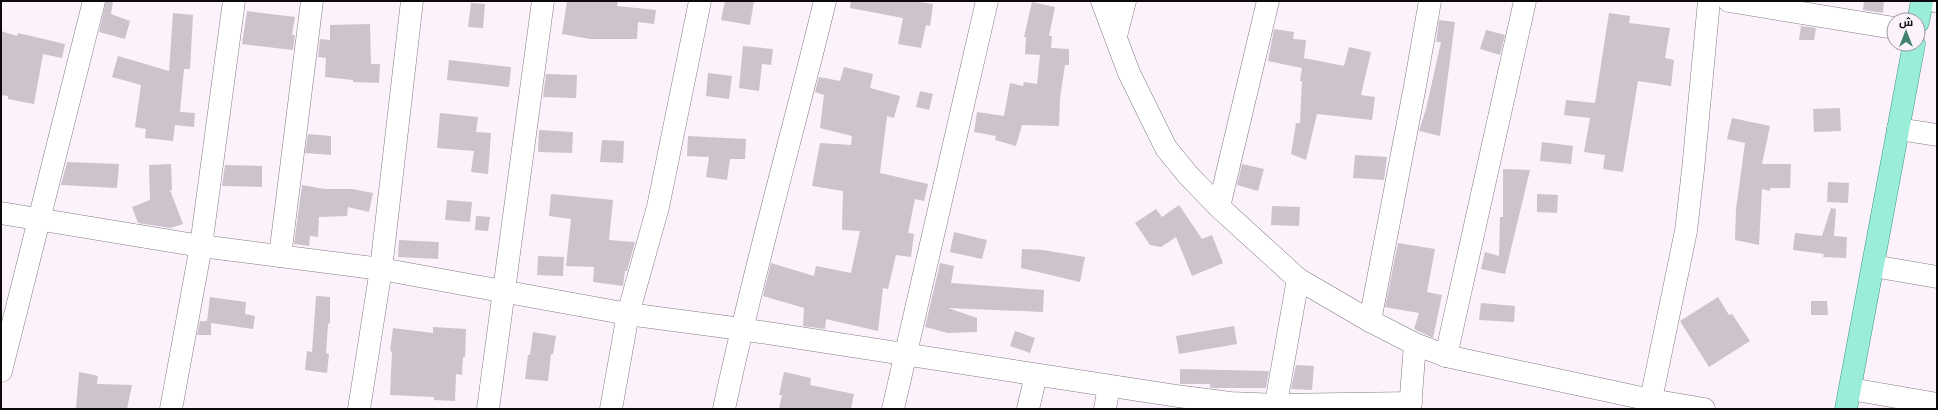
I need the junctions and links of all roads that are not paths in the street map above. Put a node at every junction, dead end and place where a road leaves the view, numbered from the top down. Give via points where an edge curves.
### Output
1 (94, 1) edge
2 (234, 1) edge
3 (312, 1) edge
4 (412, 1) edge
5 (543, 1) edge
6 (700, 1) edge
7 (824, 1) edge
8 (988, 1) edge
9 (1102, 1) edge
10 (1125, 1) edge
11 (1268, 1) edge
12 (1430, 1) edge
13 (1525, 1) edge
14 (1709, 1) edge
15 (1729, 1) edge
16 (1922, 1) edge
17 (1920, 12) edge
18 (1886, 27) edge
19 (1116, 36) junction
20 (1912, 52) edge
21 (1898, 129) junction
22 (1937, 135) edge
23 (1219, 207) junction
24 (1, 213) edge
25 (40, 218) junction
26 (201, 246) junction
27 (280, 256) junction
28 (1873, 266) junction
29 (381, 269) junction
30 (1937, 277) edge
31 (1298, 279) junction
32 (505, 290) junction
33 (628, 314) junction
34 (1370, 321) junction
35 (741, 329) junction
36 (1415, 344) junction
37 (906, 354) junction
38 (1446, 356) junction
39 (1, 371) edge
40 (1036, 375) junction
41 (1109, 386) junction
42 (1848, 399) edge
43 (1937, 404) edge
44 (1650, 405) edge
45 (1410, 406) edge
46 (1276, 407) edge
47 (171, 409) edge
48 (359, 409) edge
49 (488, 409) edge
50 (611, 409) edge
51 (724, 409) edge
52 (893, 409) edge
53 (1028, 409) edge
54 (1105, 409) edge
55 (1704, 409) edge

1 - 25 street
2 - 26 street
3 - 27 street
4 - 29 street
5 - 32 street
6 - 33 street via 658,207
7 - 35 street via 798,112
8 - 37 street
9 - 19 street
10 - 19 street
11 - 23 street
12 - 34 street
13 - 38 street
14 - 44 street via 1686,231
15 - 18 street
16 - 17 main road
19 - 23 street via 1129,73 1166,148
20 - 21 main road
21 - 22 street
21 - 28 main road
23 - 31 street
24 - 25 street
25 - 26 street
25 - 39 street
26 - 27 street
26 - 47 street
27 - 29 street
28 - 30 street
28 - 42 main road
29 - 32 street
29 - 48 street
31 - 34 street
31 - 46 street
32 - 33 street
32 - 49 street
33 - 35 street
33 - 50 street
34 - 36 street
35 - 37 street
35 - 51 street
36 - 38 street
36 - 45 street
37 - 40 street
37 - 52 street
38 - 44 street
40 - 41 street
40 - 53 street
41 - 46 street
41 - 54 street
42 - 43 street
44 - 55 street
45 - 46 street

